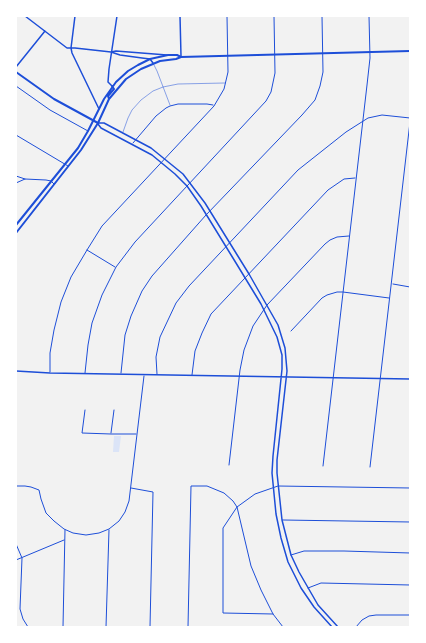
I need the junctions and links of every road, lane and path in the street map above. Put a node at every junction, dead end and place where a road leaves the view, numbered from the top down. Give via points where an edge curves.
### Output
1 (25, 16) edge
2 (76, 16) edge
3 (117, 16) edge
4 (180, 16) edge
5 (227, 16) edge
6 (274, 16) edge
7 (322, 16) edge
8 (369, 16) edge
9 (45, 31) junction
10 (71, 48) junction
11 (410, 51) edge
12 (111, 52) junction
13 (370, 52) junction
14 (322, 53) junction
15 (275, 54) junction
16 (168, 55) junction
17 (228, 55) junction
18 (181, 57) junction
19 (150, 60) junction
20 (153, 63) junction
21 (16, 67) edge
22 (16, 72) edge
23 (226, 83) junction
24 (16, 86) edge
25 (112, 86) junction
26 (163, 87) junction
27 (109, 98) junction
28 (170, 106) junction
29 (214, 106) junction
30 (99, 109) junction
31 (410, 118) edge
32 (94, 121) junction
33 (363, 121) junction
34 (410, 122) edge
35 (98, 123) junction
36 (88, 131) junction
37 (123, 133) junction
38 (16, 135) edge
39 (135, 139) junction
40 (132, 144) junction
41 (165, 159) junction
42 (161, 162) junction
43 (65, 164) junction
44 (68, 166) junction
45 (16, 176) edge
46 (356, 178) junction
47 (25, 179) junction
48 (50, 181) junction
49 (16, 183) edge
50 (190, 183) junction
51 (54, 184) junction
52 (187, 186) junction
53 (210, 211) junction
54 (206, 215) junction
55 (16, 225) edge
56 (16, 233) edge
57 (350, 236) junction
58 (230, 242) junction
59 (226, 246) junction
60 (86, 250) junction
61 (116, 267) junction
62 (249, 274) junction
63 (245, 278) junction
64 (392, 284) junction
65 (410, 286) edge
66 (343, 292) junction
67 (390, 298) junction
68 (267, 305) junction
69 (264, 310) junction
70 (291, 331) dead end
71 (16, 371) edge
72 (50, 373) junction
73 (85, 373) junction
74 (121, 374) junction
75 (144, 374) junction
76 (157, 374) junction
77 (192, 375) junction
78 (239, 376) junction
79 (282, 376) junction
80 (286, 376) junction
81 (334, 377) junction
82 (381, 378) junction
83 (410, 378) edge
84 (84, 410) dead end
85 (114, 410) dead end
86 (111, 434) junction
87 (137, 434) junction
88 (229, 465) dead end
89 (323, 466) dead end
90 (370, 467) dead end
91 (16, 486) edge
92 (278, 486) junction
93 (274, 487) junction
94 (131, 488) junction
95 (410, 488) edge
96 (237, 507) junction
97 (282, 520) junction
98 (410, 522) edge
99 (65, 530) junction
100 (109, 530) junction
101 (287, 538) junction
102 (65, 540) junction
103 (282, 540) junction
104 (16, 544) edge
105 (410, 553) edge
106 (291, 555) junction
107 (22, 558) junction
108 (16, 560) edge
109 (299, 572) junction
110 (295, 575) junction
111 (410, 584) edge
112 (308, 589) junction
113 (318, 605) junction
114 (314, 608) junction
115 (273, 614) junction
116 (410, 616) edge
117 (28, 627) edge
118 (63, 627) edge
119 (106, 627) edge
120 (150, 627) edge
121 (188, 627) edge
122 (283, 627) edge
123 (332, 627) edge
124 (338, 627) edge
125 (356, 627) edge

1 - 9 main road
2 - 10 main road
3 - 12 main road
4 - 18 main road
5 - 17 street
6 - 15 street
7 - 14 street
8 - 13 street
9 - 10 main road via 67,48
9 - 21 main road
10 - 12 main road
10 - 30 main road
11 - 13 main road
12 - 16 main road
12 - 19 main road
12 - 25 main road via 108,82
13 - 14 main road
13 - 33 street
14 - 15 main road
14 - 53 street via 322,77 315,100
15 - 17 main road
15 - 50 street via 276,72 266,101
16 - 18 main road via 177,54
16 - 19 main road
17 - 18 main road
17 - 23 street
18 - 20 main road
19 - 20 main road
19 - 25 main road via 128,71
20 - 26 lane
20 - 27 main road via 131,75
22 - 32 main road via 54,99
23 - 26 lane via 181,83
23 - 29 street
24 - 36 street via 50,110
25 - 27 main road via 114,89
25 - 30 main road
26 - 28 lane
26 - 37 lane via 153,91 135,106
27 - 35 main road
28 - 29 street
28 - 39 street via 156,116
29 - 41 street
30 - 32 main road
31 - 33 street via 382,115
32 - 35 main road
32 - 36 main road
33 - 46 street
33 - 58 street via 298,170
34 - 64 street
35 - 37 main road
35 - 40 main road via 101,128
35 - 44 main road via 83,148
36 - 43 main road
37 - 39 main road
38 - 43 street
39 - 40 street
39 - 41 main road
40 - 42 main road
41 - 42 street
41 - 50 main road
42 - 52 main road
42 - 60 street via 102,226
43 - 44 street
43 - 48 main road
44 - 51 main road
45 - 47 street
46 - 57 street
46 - 62 street via 344,179 328,190
47 - 48 street
47 - 49 street
48 - 51 street
48 - 55 main road
50 - 52 street
50 - 53 main road
51 - 56 main road
52 - 54 main road
52 - 61 street via 135,242
53 - 54 street
53 - 58 main road
54 - 59 main road
54 - 74 street via 152,276 142,291 125,335
57 - 66 street
57 - 68 street via 337,236 325,244
58 - 59 street
58 - 62 main road
59 - 63 main road
59 - 76 street via 176,303 160,337 156,357
60 - 61 street
60 - 72 street via 61,302 50,353
61 - 73 street via 92,323
62 - 63 street
62 - 68 main road
63 - 69 main road
63 - 77 street via 211,314 195,351
64 - 65 street
64 - 67 street
66 - 67 street
66 - 70 street via 322,298
66 - 81 street
67 - 82 street
68 - 69 street
68 - 80 main road via 278,325 285,348
69 - 78 street via 253,326 244,350
69 - 79 main road via 277,337 282,355
71 - 72 main road
72 - 73 main road
73 - 74 main road
74 - 75 main road
75 - 76 main road
75 - 87 street
76 - 77 main road
77 - 78 main road
78 - 79 main road
78 - 88 street
79 - 80 main road
79 - 93 main road via 273,456
80 - 81 main road
80 - 92 main road
81 - 82 main road
81 - 89 street
82 - 83 main road
82 - 90 street
84 - 86 street via 82,433
85 - 86 street
86 - 87 street
87 - 94 street
91 - 99 street via 31,486 39,490 46,513
92 - 93 street
92 - 95 street
92 - 97 main road
93 - 96 street via 255,494
93 - 103 main road via 276,514
94 - 100 street via 130,501 125,512
94 - 120 street via 154,492
96 - 115 street via 251,566
96 - 115 street via 223,528 223,613
96 - 121 street via 224,493 207,486 191,486
97 - 98 street
97 - 101 main road
99 - 100 street via 86,535
99 - 102 street
100 - 119 street
101 - 103 main road
101 - 106 main road
102 - 107 street
102 - 118 street
103 - 110 main road via 288,562
104 - 107 street
105 - 106 street via 304,551
106 - 109 main road
107 - 108 street
107 - 117 street via 20,609
109 - 110 main road
109 - 112 main road
110 - 114 main road
111 - 112 street via 321,583
112 - 113 main road
113 - 114 main road
113 - 124 main road
114 - 123 main road
115 - 122 street
116 - 125 street via 369,616

